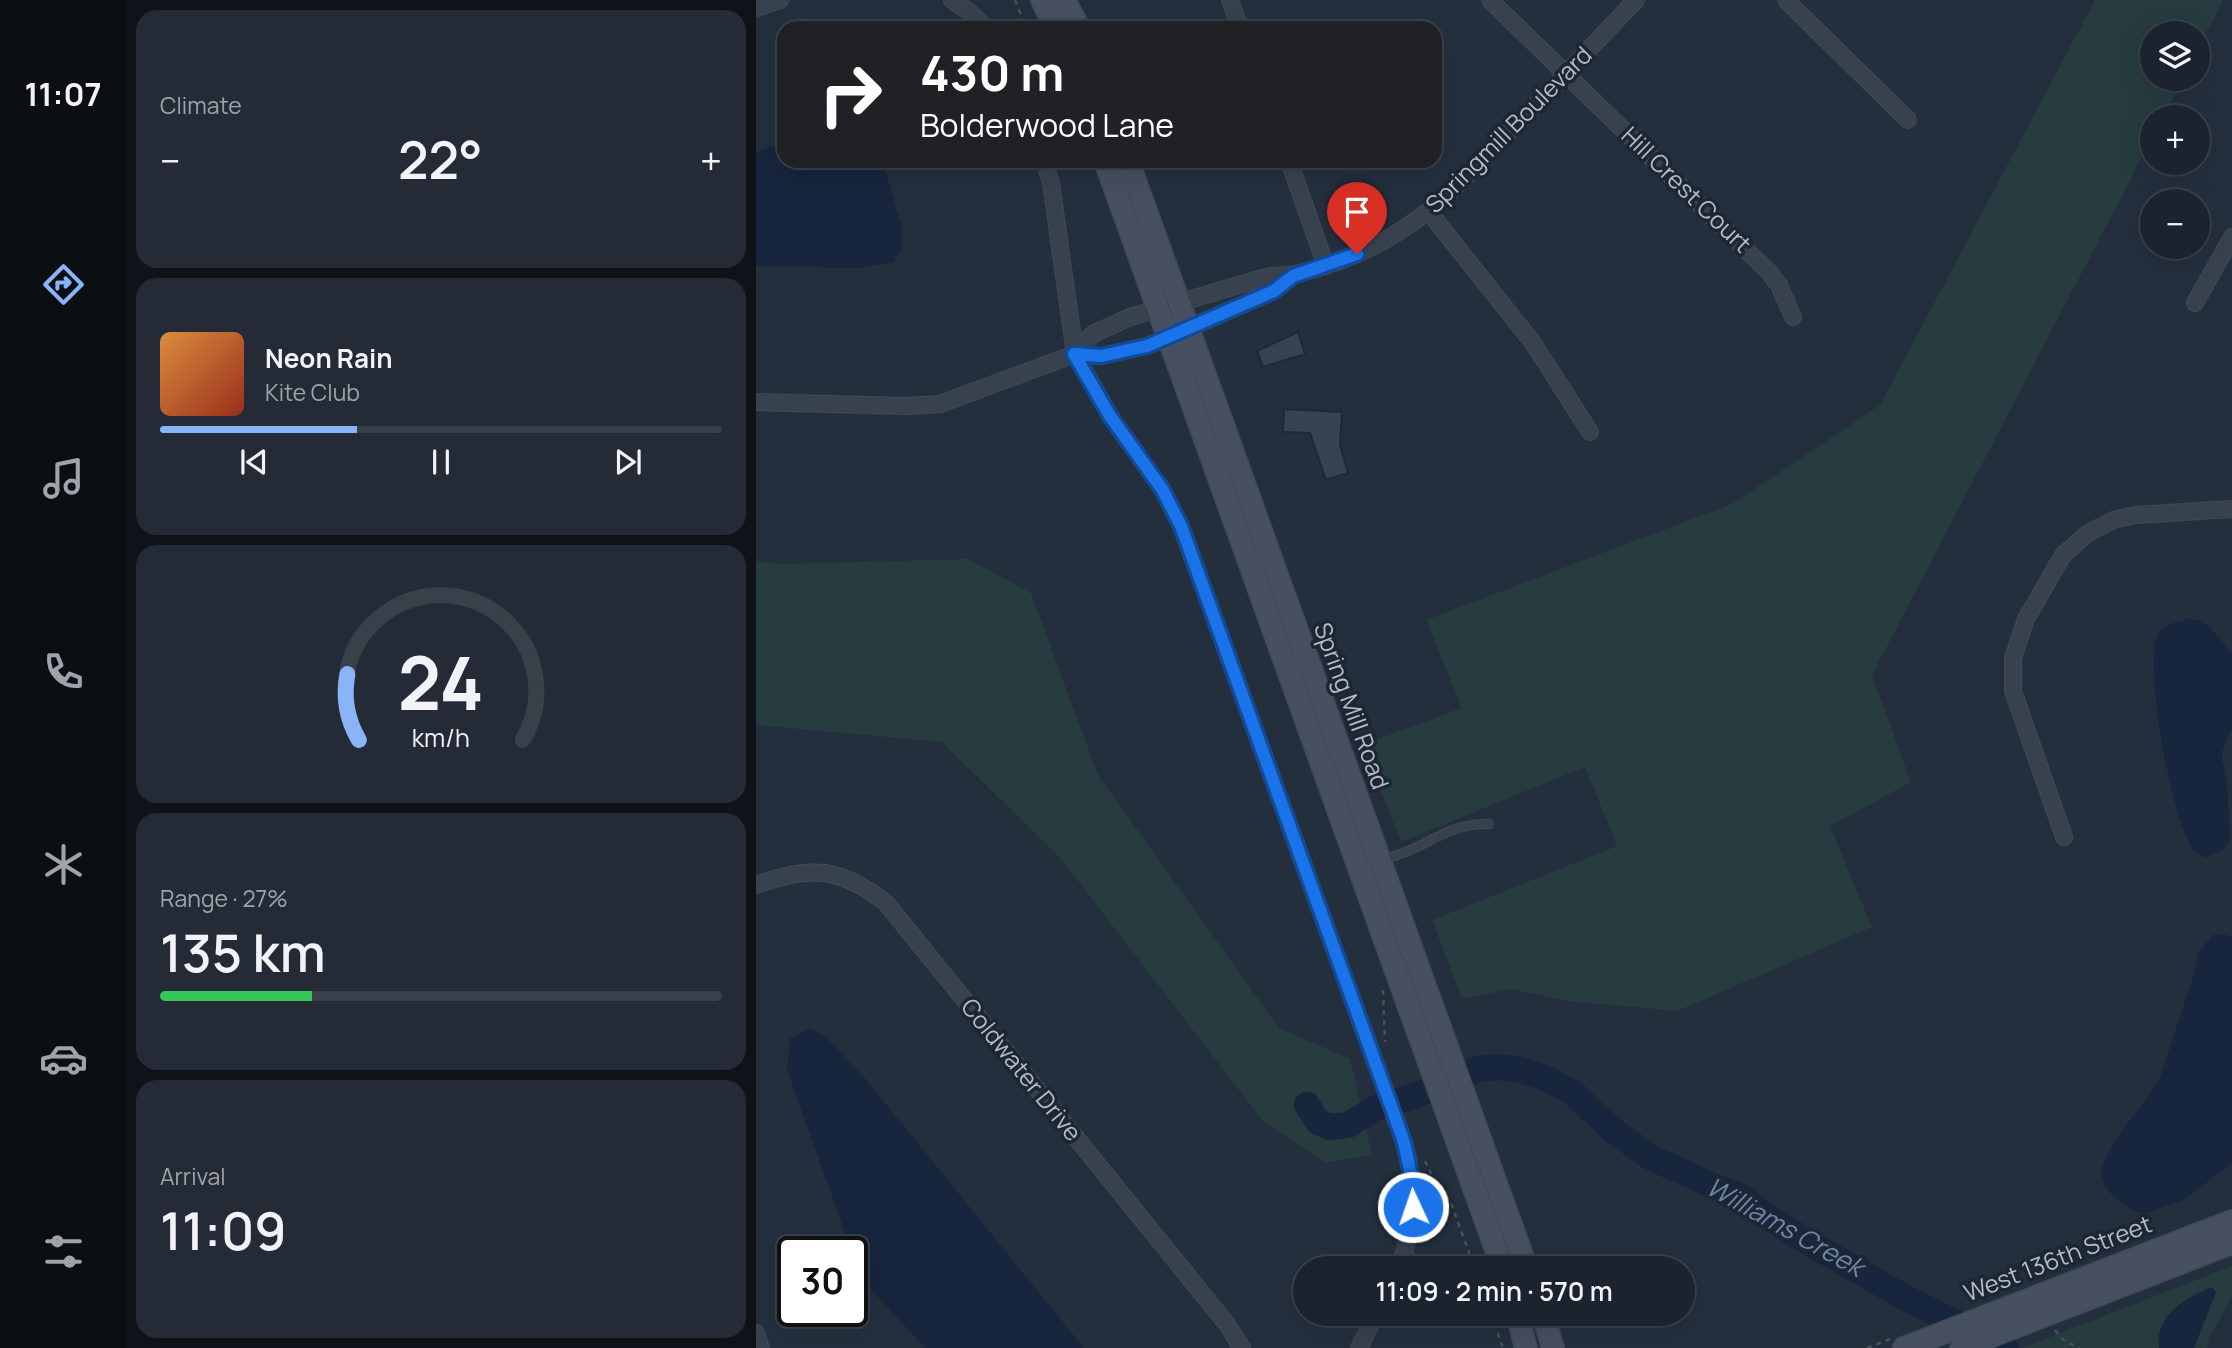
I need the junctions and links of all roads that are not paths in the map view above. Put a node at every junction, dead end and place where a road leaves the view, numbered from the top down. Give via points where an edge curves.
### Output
1 (780, 0) edge
2 (952, 0) edge
3 (1042, 0) edge
4 (1064, 0) edge
5 (1230, 0) edge
6 (1490, 0) edge
7 (1636, 0) edge
8 (1786, 0) edge
9 (756, 8) edge
10 (979, 21) edge
11 (1052, 21) edge
12 (1075, 21) edge
13 (1238, 21) edge
14 (1566, 74) junction
15 (1908, 120) dead end
16 (1046, 168) edge
17 (1108, 168) edge
18 (1130, 168) edge
19 (1291, 168) edge
20 (1429, 212) junction
21 (2232, 237) edge
22 (1326, 266) junction
23 (1293, 276) junction
24 (2195, 303) dead end
25 (1169, 305) junction
26 (1793, 317) dead end
27 (1179, 333) junction
28 (1074, 354) junction
29 (756, 401) edge
30 (1590, 432) dead end
31 (2232, 509) edge
32 (1489, 824) dead end
33 (2064, 837) dead end
34 (1379, 861) junction
35 (756, 872) edge
36 (780, 876) junction
37 (756, 885) edge
38 (1452, 1094) junction
39 (2232, 1221) edge
40 (2232, 1243) edge
41 (1403, 1256) edge
42 (1499, 1256) edge
43 (1521, 1256) edge
44 (1370, 1326) edge
45 (1520, 1326) edge
46 (1547, 1326) edge
47 (756, 1333) edge
48 (761, 1348) edge
49 (1242, 1348) edge
50 (1359, 1348) edge
51 (1526, 1348) edge
52 (1553, 1348) edge
53 (1904, 1348) edge
54 (1961, 1348) edge

1 - 9 street
2 - 10 street
3 - 11 street
4 - 12 street
5 - 13 street
6 - 14 street, Hill Crest Court
7 - 14 street, Springmill Boulevard
8 - 15 street
14 - 20 street, Springmill Boulevard
14 - 26 street, Hill Crest Court via 1770,273
16 - 28 street
17 - 25 street, Spring Mill Road
18 - 25 street, Spring Mill Road
19 - 22 street
20 - 22 street, Springmill Boulevard via 1381,243
20 - 30 street via 1534,343
21 - 24 street
22 - 23 street, Springmill Boulevard
23 - 25 street, Springmill Boulevard via 1270,276
23 - 27 street, Springmill Boulevard via 1274,291
25 - 27 street, Spring Mill Road
25 - 28 street, Springmill Boulevard via 1093,334
27 - 28 street, Springmill Boulevard via 1101,356
27 - 34 street, Spring Mill Road
27 - 38 street, Spring Mill Road via 1432,1070
28 - 29 street via 940,404
28 - 41 street via 1181,526 1407,1152 1413,1185 1411,1230
31 - 33 street via 2136,515 2088,533 2063,555 2026,619 2013,658 2013,691
32 - 34 lane via 1451,829
34 - 38 street, Spring Mill Road via 1451,1062
35 - 36 street
36 - 37 street, Coldwater Drive
36 - 49 street, Coldwater Drive via 832,873 852,879 886,903
38 - 42 street, Spring Mill Road
38 - 43 street, Spring Mill Road
39 - 53 street, West 136th Street
40 - 54 street, West 136th Street
44 - 50 street
45 - 51 street
46 - 52 street
47 - 48 street

